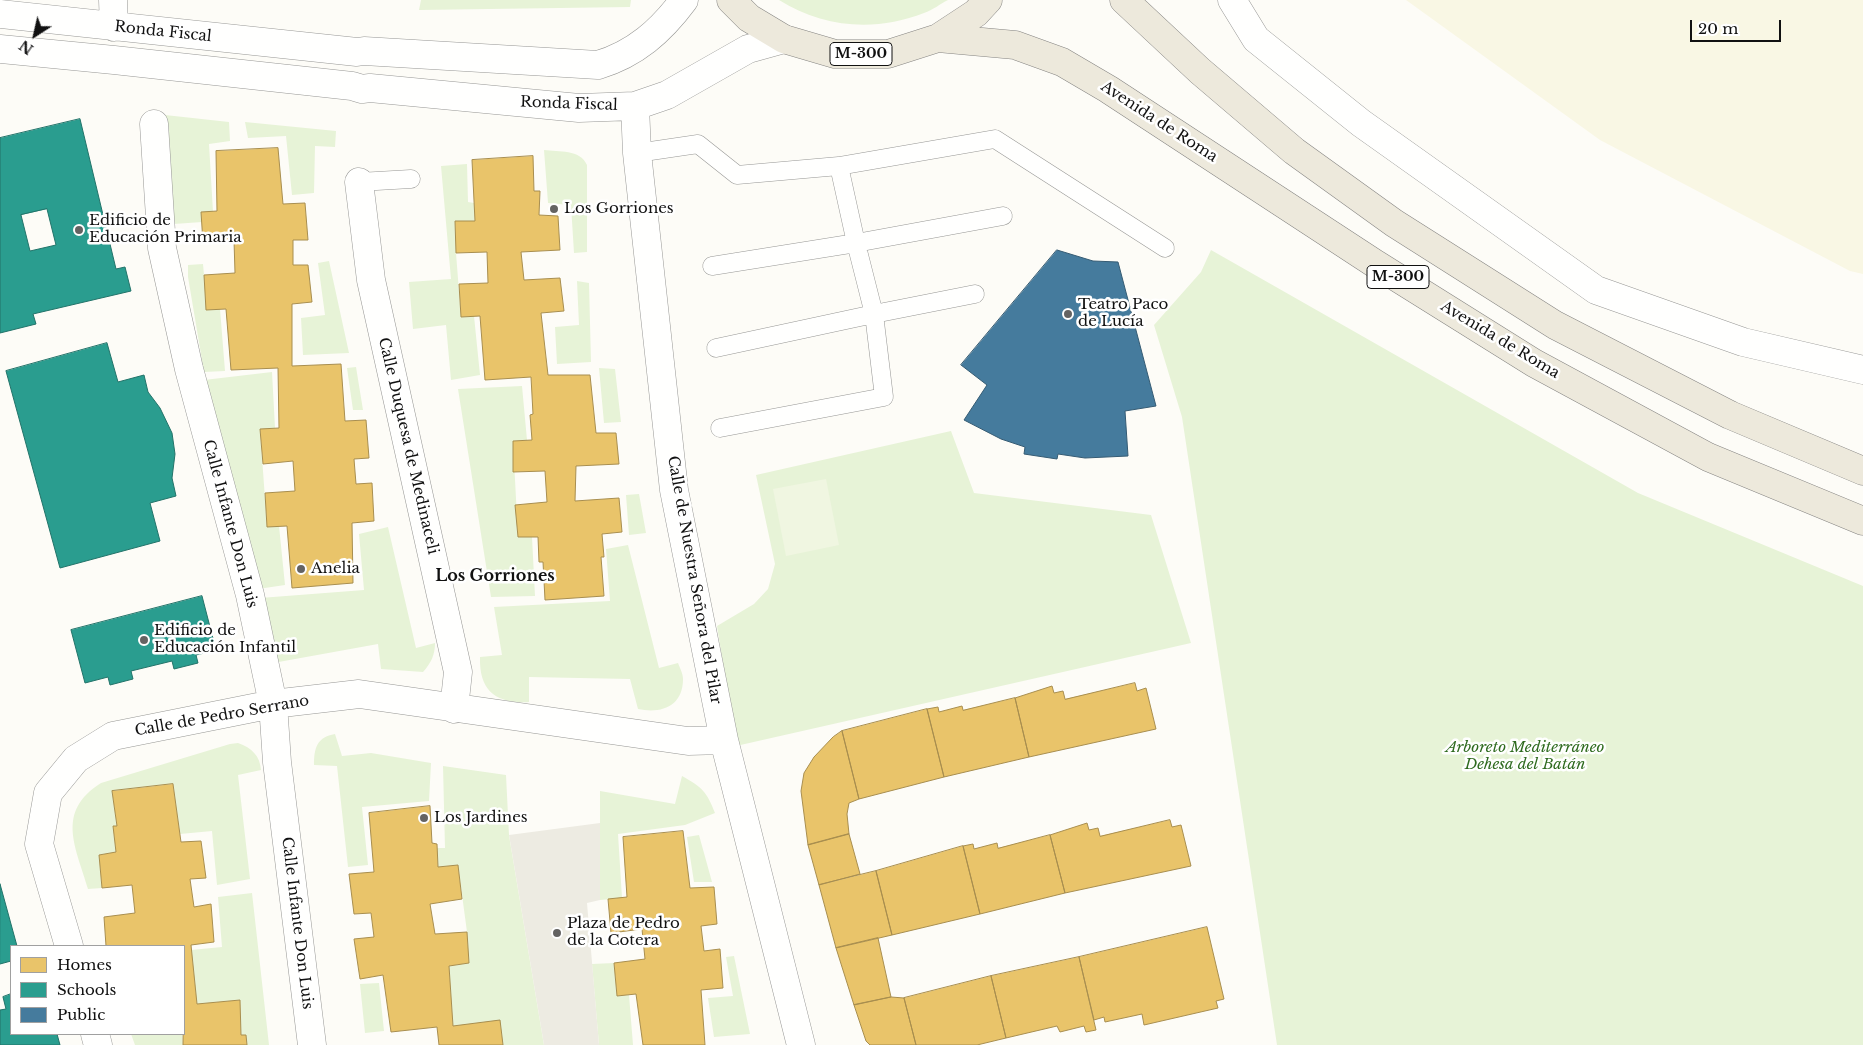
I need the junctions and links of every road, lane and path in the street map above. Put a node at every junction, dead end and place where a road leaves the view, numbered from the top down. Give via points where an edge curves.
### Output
1 (113, 0) edge
2 (684, 0) edge
3 (731, 0) edge
4 (988, 0) edge
5 (1124, 0) edge
6 (1232, 0) edge
7 (0, 14) edge
8 (114, 27) junction
9 (938, 38) junction
10 (784, 39) junction
11 (0, 49) edge
12 (364, 52) junction
13 (361, 87) junction
14 (635, 106) junction
15 (154, 124) dead end
16 (637, 154) junction
17 (839, 166) junction
18 (411, 179) dead end
19 (359, 182) joint
20 (1003, 216) dead end
21 (856, 242) junction
22 (1165, 248) dead end
23 (712, 266) dead end
24 (975, 294) dead end
25 (874, 314) junction
26 (716, 348) dead end
27 (1863, 370) edge
28 (720, 428) dead end
29 (1863, 471) edge
30 (1863, 521) edge
31 (273, 704) junction
32 (454, 709) junction
33 (724, 740) junction
34 (69, 945) edge
35 (312, 1045) edge
36 (801, 1045) edge

1 - 8 street
2 - 12 street, Ronda Fiscal via 668,21 630,52 598,65
3 - 10 main road, M-300 via 749,18
4 - 9 main road, M-300 via 976,13
5 - 29 main road, M-300 via 1200,71 1294,151 1410,234 1555,325 1730,416
6 - 27 street via 1256,39 1278,57 1361,123 1596,290 1743,342
7 - 8 street, Ronda Fiscal
8 - 12 street, Ronda Fiscal
9 - 10 main road, M-300 via 888,54 835,54
9 - 30 main road, Avenida de Roma / M-300 via 1015,45 1062,62 1534,363 1708,457
10 - 14 street, Ronda Fiscal via 748,50 667,95
11 - 13 street, Ronda Fiscal
12 - 13 street via 351,56 344,68 347,81
13 - 14 street, Ronda Fiscal via 579,108
14 - 16 street, Calle de Nuestra Señora del Pilar
15 - 31 street, Calle Infante Don Luis via 162,248 189,370 250,596
16 - 17 lane via 698,144 737,175
16 - 33 street, Calle de Nuestra Señora del Pilar via 674,490
17 - 21 lane
17 - 22 lane via 995,138
18 - 19 lane
19 - 32 street, Calle Duquesa de Medinaceli via 371,280 458,672
20 - 21 lane
21 - 23 lane
21 - 25 lane
24 - 25 lane
25 - 26 lane
25 - 28 lane via 884,397
31 - 32 street, Calle de Pedro Serrano via 358,694
31 - 34 street, Calle de Pedro Serrano via 113,736 76,759 48,793 39,844
31 - 35 street, Calle Infante Don Luis via 277,762
32 - 33 street, Calle de Pedro Serrano via 688,741
33 - 36 street, Calle de Nuestra Señora del Pilar

